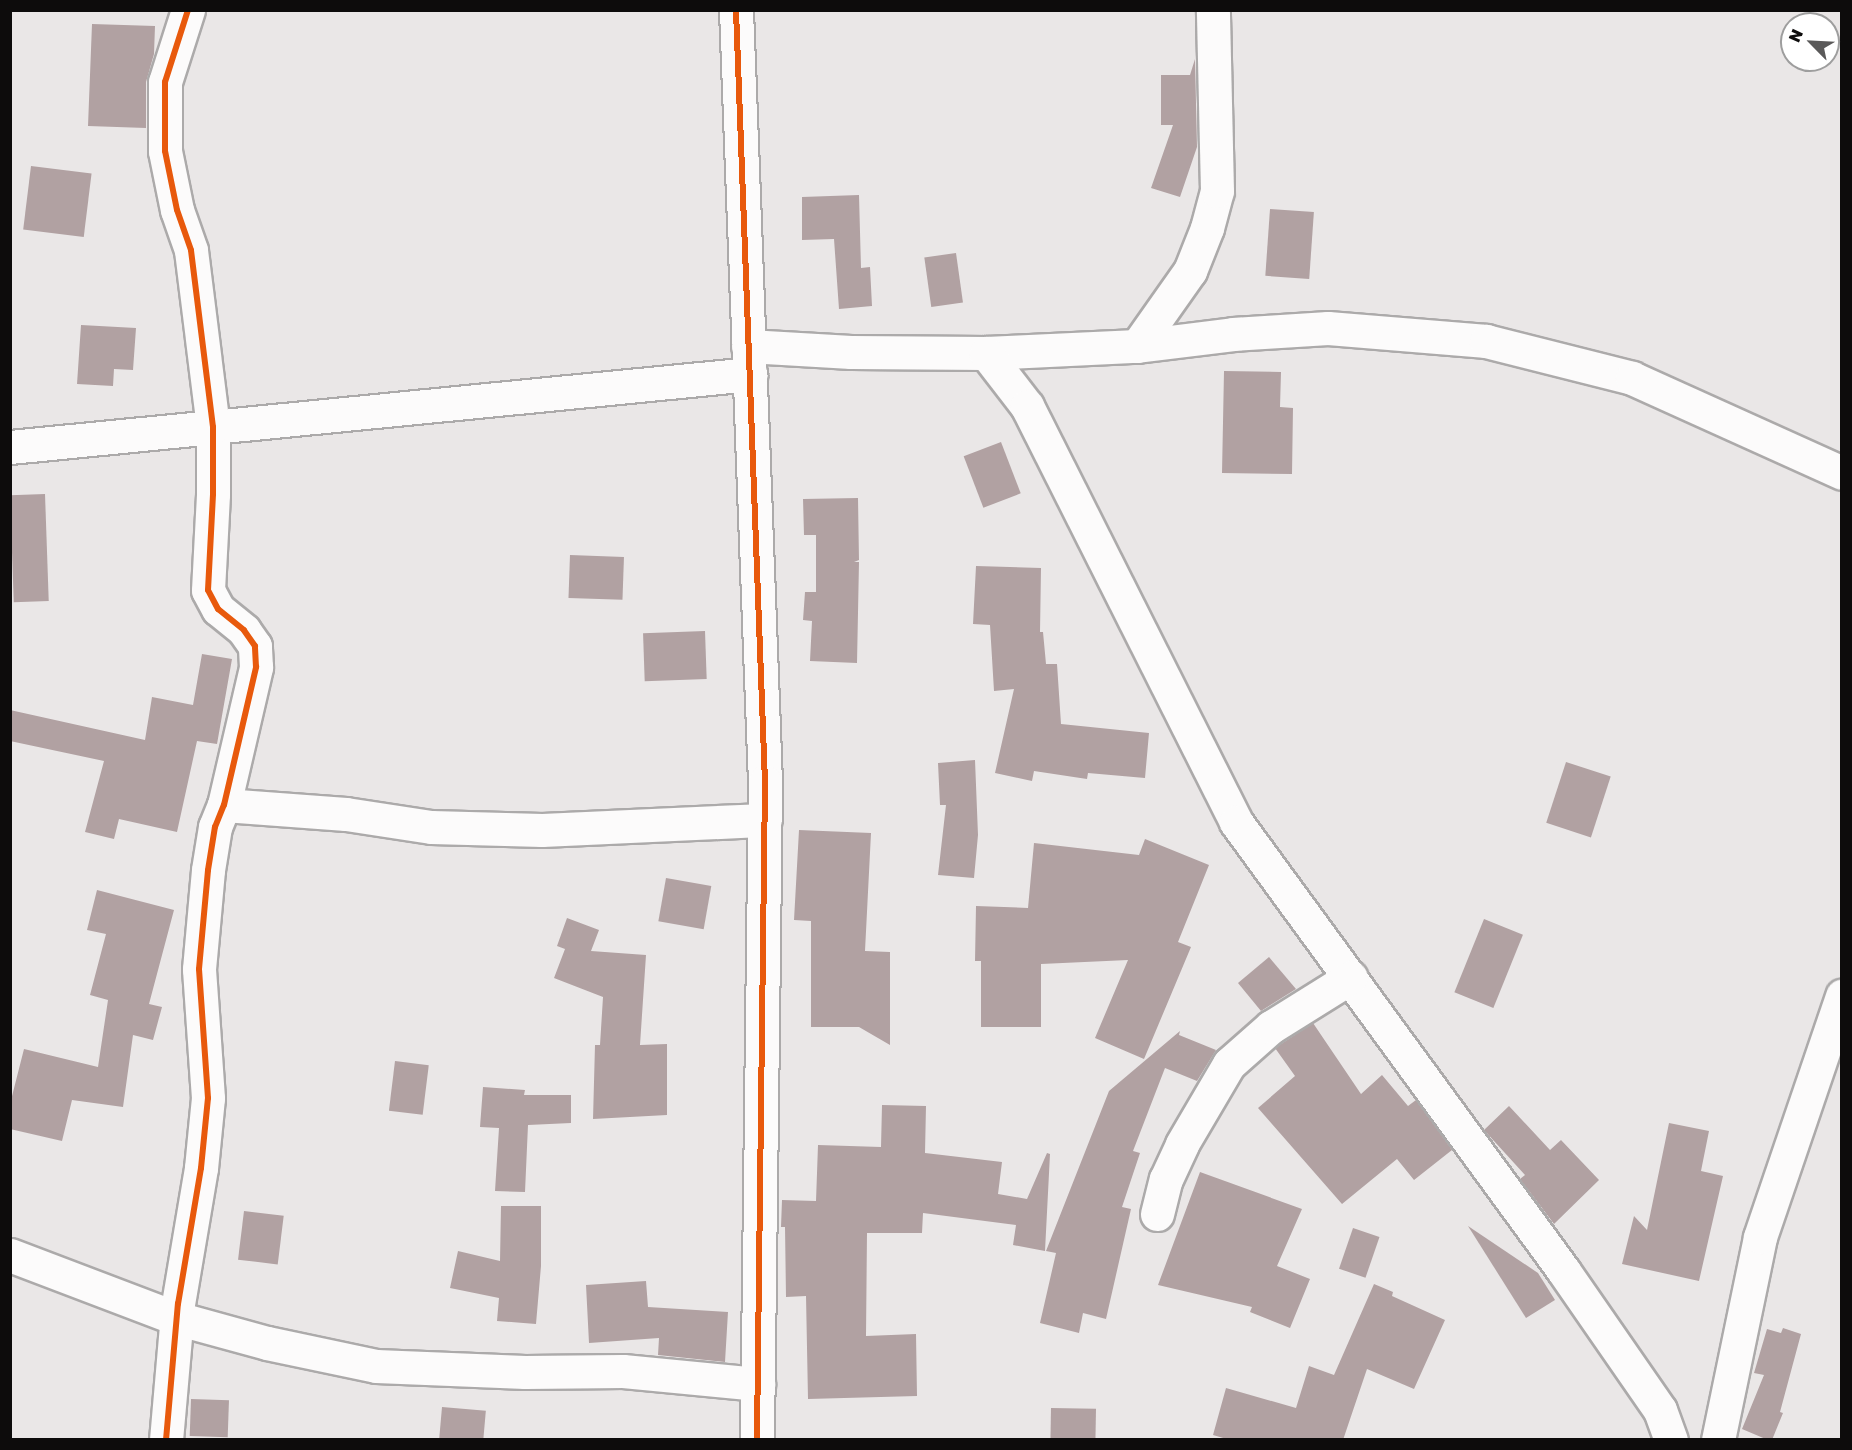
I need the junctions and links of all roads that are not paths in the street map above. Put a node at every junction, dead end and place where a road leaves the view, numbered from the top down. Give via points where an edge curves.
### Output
1 (736, 10) edge
2 (1213, 10) edge
3 (190, 17) edge
4 (1137, 346) junction
5 (986, 353) junction
6 (749, 360) junction
7 (213, 428) junction
8 (10, 447) edge
9 (1842, 473) edge
10 (224, 805) junction
11 (765, 820) junction
12 (1351, 977) junction
13 (1842, 996) edge
14 (1156, 1214) dead end
15 (10, 1255) edge
16 (176, 1318) junction
17 (758, 1384) junction
18 (166, 1440) edge
19 (757, 1440) edge
20 (1671, 1440) edge
21 (1718, 1440) edge

1 - 6 street
2 - 4 street via 1216,191 1190,271
3 - 7 street via 165,82 165,151 177,210 191,250
4 - 5 street
4 - 9 street via 1328,328 1486,341 1632,378
5 - 6 street via 850,352
5 - 12 street via 1027,406 1236,822
6 - 7 street
6 - 11 street
7 - 8 street
7 - 10 street via 208,590 218,609 244,630 255,646 256,667
10 - 11 street via 346,814 418,826 542,830
10 - 16 street via 215,827 208,870 199,969 208,1098 201,1168
11 - 17 street
12 - 14 street via 1271,1027 1229,1064 1182,1143
12 - 20 street via 1660,1410
13 - 21 street via 1760,1238
15 - 16 street
16 - 17 street via 267,1343 376,1366 623,1371
16 - 18 street
17 - 19 street

